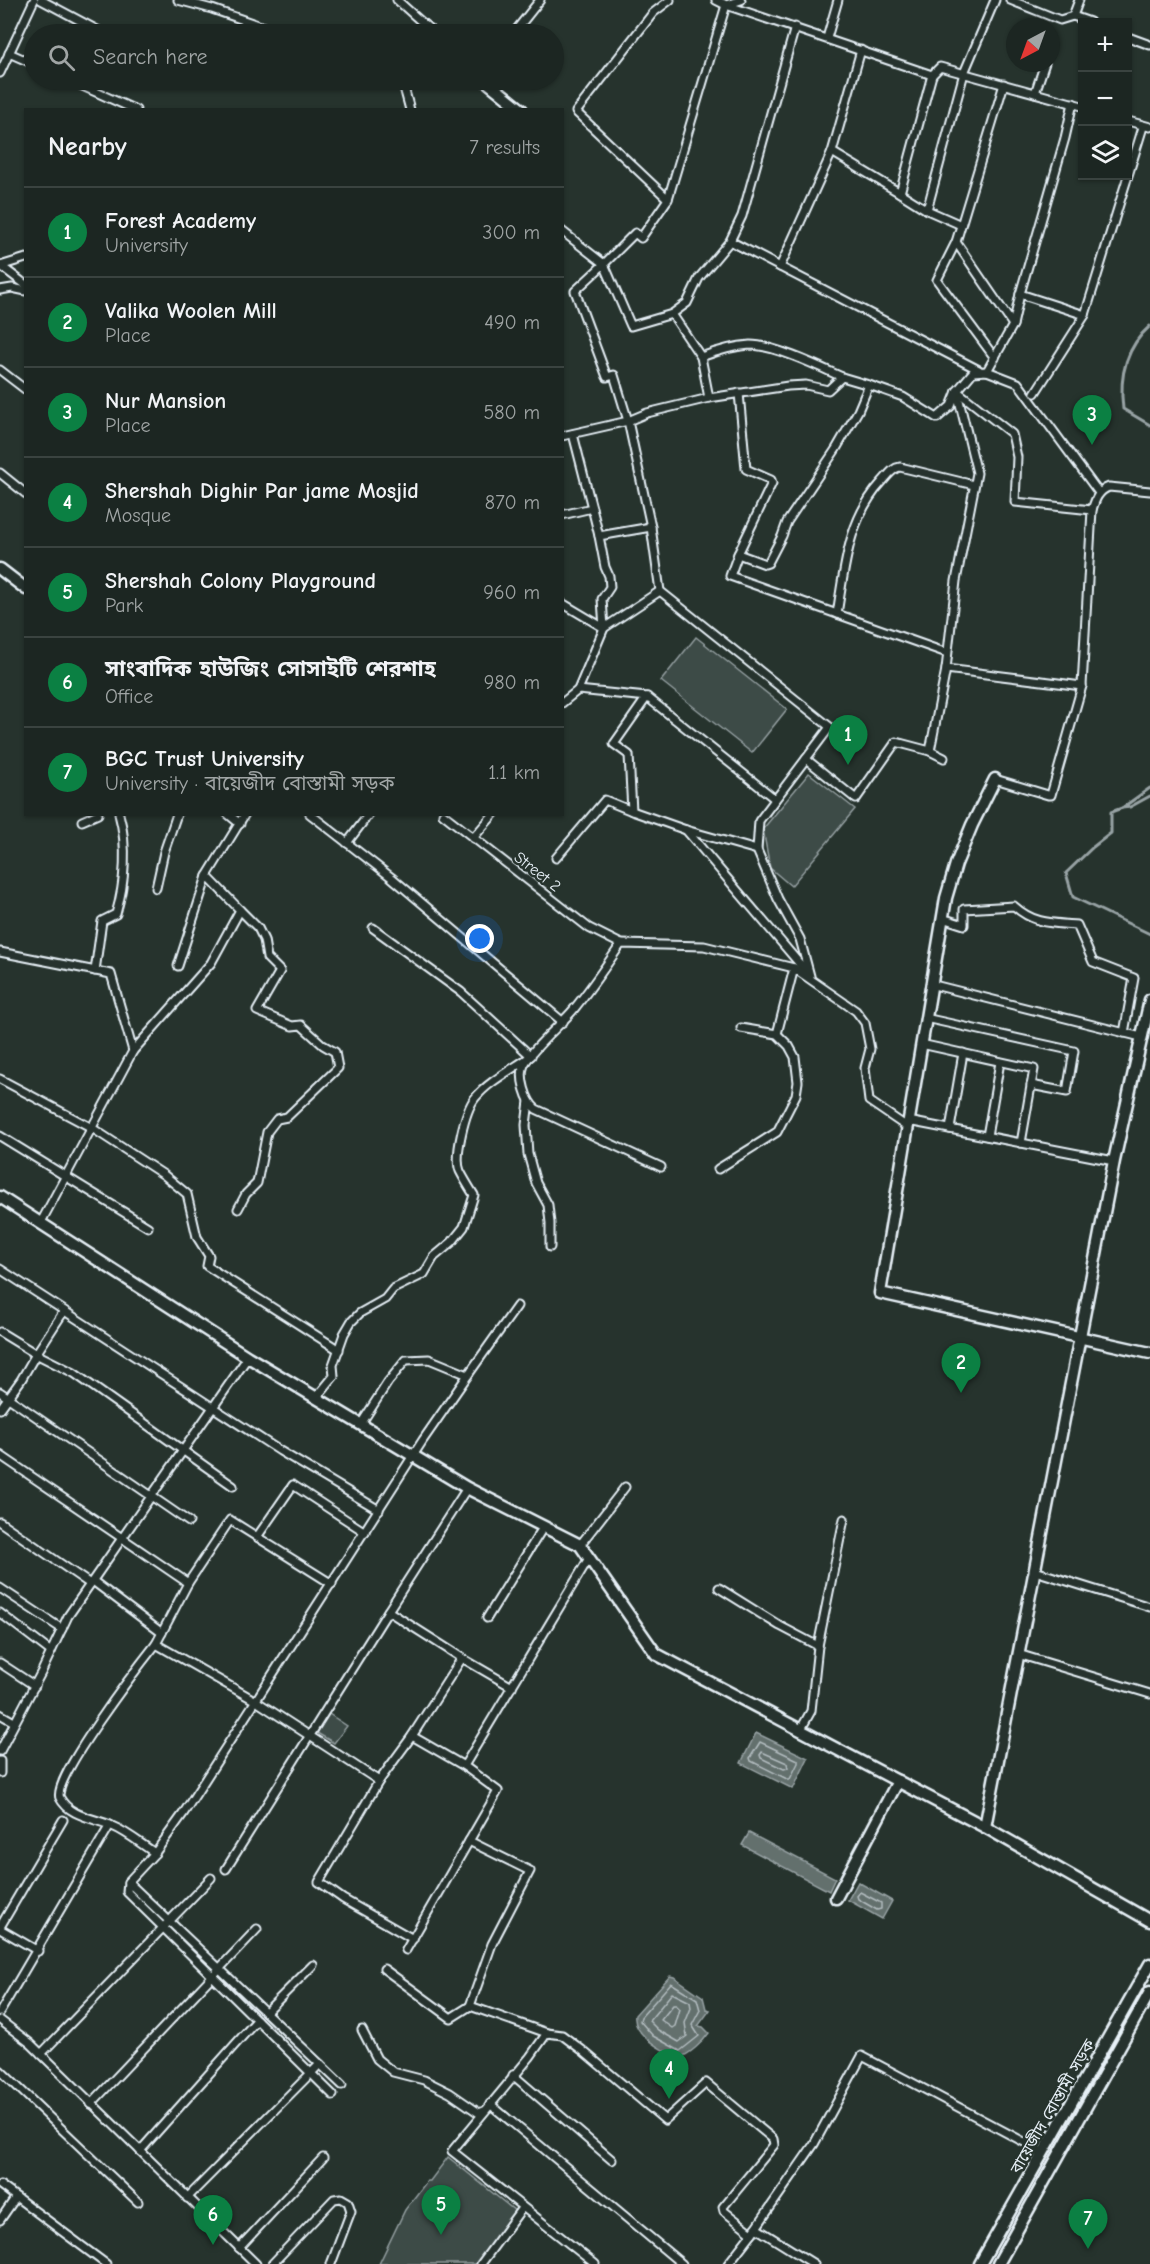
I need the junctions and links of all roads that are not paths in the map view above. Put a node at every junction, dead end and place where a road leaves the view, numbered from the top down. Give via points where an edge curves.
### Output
1 (34, 0) edge
2 (41, 0) edge
3 (178, 0) edge
4 (397, 0) edge
5 (540, 0) edge
6 (670, 0) edge
7 (716, 0) edge
8 (741, 0) edge
9 (838, 0) edge
10 (995, 0) edge
11 (1010, 0) edge
12 (1079, 0) edge
13 (726, 5) junction
14 (1073, 16) junction
15 (1079, 18) edge
16 (86, 24) edge
17 (255, 24) edge
18 (424, 24) edge
19 (521, 24) edge
20 (795, 27) junction
21 (827, 38) junction
22 (1132, 38) edge
23 (1150, 45) edge
24 (861, 50) junction
25 (9, 53) junction
26 (24, 60) edge
27 (1043, 72) edge
28 (964, 73) junction
29 (0, 74) edge
30 (932, 75) junction
31 (1004, 84) junction
32 (91, 90) edge
33 (405, 90) edge
34 (497, 90) edge
35 (1035, 93) junction
36 (1072, 103) junction
37 (1078, 105) edge
38 (132, 108) edge
39 (409, 108) edge
40 (520, 108) edge
41 (1132, 123) edge
42 (1147, 127) edge
43 (832, 152) junction
44 (900, 193) junction
45 (668, 199) junction
46 (927, 210) junction
47 (961, 225) junction
48 (564, 233) edge
49 (730, 241) junction
50 (956, 242) junction
51 (24, 259) edge
52 (604, 264) junction
53 (0, 266) edge
54 (780, 267) junction
55 (24, 284) edge
56 (0, 290) edge
57 (24, 291) edge
58 (1020, 294) junction
59 (672, 314) junction
60 (1085, 315) junction
61 (1013, 325) junction
62 (701, 357) junction
63 (994, 358) junction
64 (0, 370) edge
65 (983, 370) junction
66 (842, 376) junction
67 (869, 385) junction
68 (24, 388) edge
69 (957, 391) junction
70 (739, 393) junction
71 (1035, 393) dead end
72 (709, 398) junction
73 (628, 421) junction
74 (573, 434) junction
75 (564, 436) edge
76 (0, 473) edge
77 (975, 485) junction
78 (1150, 491) edge
79 (24, 492) edge
80 (1100, 494) junction
81 (592, 508) junction
82 (1092, 510) junction
83 (564, 515) edge
84 (651, 527) junction
85 (600, 536) junction
86 (738, 554) junction
87 (0, 569) edge
88 (24, 587) edge
89 (660, 591) junction
90 (564, 604) edge
91 (837, 614) junction
92 (604, 628) junction
93 (947, 653) junction
94 (946, 669) junction
95 (1082, 686) junction
96 (578, 690) junction
97 (647, 697) junction
98 (564, 701) edge
99 (930, 751) junction
100 (944, 758) dead end
101 (806, 759) junction
102 (995, 779) joint
103 (775, 799) junction
104 (632, 811) junction
105 (93, 816) edge
106 (119, 816) edge
107 (176, 816) edge
108 (230, 816) edge
109 (244, 816) edge
110 (313, 816) edge
111 (367, 816) edge
112 (446, 816) edge
113 (492, 816) edge
114 (82, 821) dead end
115 (240, 824) junction
116 (686, 830) junction
117 (473, 838) junction
118 (347, 843) junction
119 (757, 850) junction
120 (556, 858) dead end
121 (207, 876) junction
122 (156, 888) dead end
123 (240, 910) junction
124 (942, 918) junction
125 (373, 928) dead end
126 (621, 944) junction
127 (0, 952) edge
128 (178, 966) dead end
129 (794, 968) junction
130 (95, 971) junction
131 (930, 984) junction
132 (1150, 1000) edge
133 (925, 1018) junction
134 (563, 1022) junction
135 (741, 1028) dead end
136 (1124, 1033) junction
137 (777, 1034) junction
138 (1142, 1037) junction
139 (921, 1044) junction
140 (132, 1051) junction
141 (963, 1053) junction
142 (531, 1056) junction
143 (1000, 1062) junction
144 (0, 1079) edge
145 (1031, 1085) junction
146 (529, 1101) junction
147 (908, 1124) junction
148 (92, 1128) junction
149 (950, 1129) junction
150 (0, 1136) edge
151 (987, 1136) junction
152 (1021, 1143) junction
153 (1114, 1161) junction
154 (661, 1167) dead end
155 (718, 1169) dead end
156 (66, 1175) junction
157 (1, 1201) edge
158 (238, 1209) dead end
159 (40, 1224) junction
160 (148, 1227) dead end
161 (550, 1246) dead end
162 (0, 1269) edge
163 (517, 1306) dead end
164 (64, 1311) junction
165 (0, 1332) edge
166 (1079, 1338) junction
167 (339, 1350) junction
168 (1150, 1353) edge
169 (36, 1354) junction
170 (248, 1357) junction
171 (468, 1375) junction
172 (0, 1392) edge
173 (9, 1397) junction
174 (316, 1398) junction
175 (213, 1408) junction
176 (0, 1409) edge
177 (361, 1424) junction
178 (183, 1452) junction
179 (0, 1455) edge
180 (414, 1456) junction
181 (233, 1486) dead end
182 (625, 1487) dead end
183 (467, 1488) junction
184 (152, 1496) junction
185 (379, 1510) junction
186 (844, 1519) dead end
187 (0, 1522) edge
188 (189, 1522) dead end
189 (544, 1526) junction
190 (365, 1532) junction
191 (256, 1536) junction
192 (123, 1538) junction
193 (580, 1545) junction
194 (590, 1558) junction
195 (1035, 1571) junction
196 (92, 1582) junction
197 (188, 1583) junction
198 (332, 1584) junction
199 (0, 1588) edge
200 (719, 1588) dead end
201 (1150, 1607) edge
202 (388, 1611) junction
203 (0, 1613) edge
204 (487, 1618) dead end
205 (62, 1629) junction
206 (162, 1633) junction
207 (156, 1644) junction
208 (818, 1646) junction
209 (51, 1652) junction
210 (1018, 1654) junction
211 (462, 1658) junction
212 (0, 1663) edge
213 (35, 1686) junction
214 (512, 1687) junction
215 (1150, 1695) edge
216 (256, 1701) junction
217 (0, 1714) edge
218 (14, 1722) junction
219 (801, 1729) junction
220 (308, 1735) junction
221 (412, 1736) junction
222 (0, 1751) edge
223 (0, 1761) edge
224 (464, 1766) junction
225 (0, 1773) edge
226 (898, 1780) junction
227 (380, 1781) junction
228 (63, 1820) dead end
229 (110, 1825) junction
230 (985, 1827) junction
231 (469, 1841) junction
232 (155, 1853) junction
233 (226, 1869) dead end
234 (211, 1878) dead end
235 (128, 1882) junction
236 (836, 1898) dead end
237 (169, 1920) junction
238 (1150, 1921) edge
239 (163, 1926) junction
240 (0, 1928) edge
241 (257, 1929) dead end
242 (413, 1939) junction
243 (406, 1950) dead end
244 (38, 1951) junction
245 (1150, 1964) edge
246 (313, 1965) dead end
247 (221, 1968) junction
248 (384, 1970) dead end
249 (213, 1975) junction
250 (1150, 1992) edge
251 (470, 2006) junction
252 (0, 2012) edge
253 (266, 2012) junction
254 (0, 2020) edge
255 (257, 2020) junction
256 (362, 2030) dead end
257 (547, 2032) junction
258 (41, 2054) junction
259 (320, 2064) junction
260 (0, 2070) edge
261 (310, 2073) junction
262 (513, 2075) junction
263 (342, 2085) dead end
264 (333, 2095) dead end
265 (91, 2104) junction
266 (490, 2104) junction
267 (484, 2111) junction
268 (140, 2151) junction
269 (1043, 2152) junction
270 (323, 2158) dead end
271 (612, 2160) dead end
272 (0, 2185) edge
273 (16, 2197) junction
274 (187, 2198) junction
275 (138, 2202) dead end
276 (522, 2208) junction
277 (0, 2220) edge
278 (754, 2230) junction
279 (239, 2248) junction
280 (106, 2264) edge
281 (256, 2264) edge
282 (272, 2264) edge
283 (331, 2264) edge
284 (481, 2264) edge
285 (595, 2264) edge
286 (682, 2264) edge
287 (728, 2264) edge
288 (814, 2264) edge
289 (980, 2264) edge
290 (998, 2264) edge

1 - 25 street
2 - 16 street
3 - 17 street
4 - 18 street
5 - 19 street
6 - 45 street via 653,13 576,112
7 - 13 street
8 - 13 street
9 - 21 street
10 - 28 street
11 - 14 street via 1060,20
12 - 14 street
13 - 20 street
13 - 45 street
14 - 15 street
20 - 21 street
20 - 49 street via 742,216
21 - 24 street
22 - 23 street
24 - 30 street
24 - 43 street
25 - 26 street
25 - 29 street
27 - 35 street
28 - 30 street via 940,67
28 - 31 street
28 - 46 street
30 - 44 street
31 - 35 street
31 - 47 street
32 - 38 street
33 - 39 street
34 - 40 street
35 - 36 street
36 - 37 street
36 - 58 street
41 - 42 street
42 - 60 street
43 - 44 street
43 - 54 street
44 - 46 street
45 - 52 street via 641,238 635,233
46 - 47 street
47 - 50 street
48 - 52 street
49 - 54 street
49 - 59 street via 699,278 687,303
50 - 61 street
50 - 63 street via 938,280
51 - 53 street
52 - 59 street via 631,326
52 - 73 street via 575,291 607,377 614,375
53 - 55 street
54 - 65 street
56 - 57 street
58 - 60 street
58 - 61 street
59 - 62 street
60 - 71 street
61 - 63 street
62 - 66 street via 724,348 753,345 791,355
62 - 72 street
63 - 65 street
64 - 68 street
65 - 69 street via 973,372
65 - 80 street via 1018,383
66 - 67 street
66 - 70 street via 830,390 788,386
67 - 69 street via 903,397 936,417 951,406
67 - 86 street via 858,411 787,522 768,562
69 - 77 street via 977,473
69 - 82 street via 1012,434 1017,457 1015,502
70 - 72 street
70 - 86 street via 746,469 772,483
72 - 73 street
73 - 74 street
73 - 84 street
74 - 75 street
74 - 81 street
76 - 79 street
77 - 91 street via 900,467 892,471 857,518
77 - 93 street
78 - 80 street via 1110,487
80 - 82 street
81 - 83 street
81 - 85 street
82 - 95 street
84 - 85 street
84 - 89 street
85 - 92 street via 610,587 602,599
86 - 91 street via 729,574 731,578
87 - 88 street
89 - 92 street
89 - 101 street via 830,727
90 - 92 street
91 - 93 street
92 - 96 street
93 - 94 street
94 - 95 street
94 - 99 street
95 - 102 street via 1051,795
96 - 97 street
96 - 98 street
97 - 103 street
97 - 104 street via 614,744 629,755
99 - 100 street
99 - 101 street via 896,742 856,799
101 - 103 street
102 - 124 street via 956,864
103 - 119 street via 759,821
104 - 116 street
104 - 120 street via 604,800
105 - 114 street
106 - 130 street via 124,845 122,893 116,914 102,921
107 - 122 street
108 - 115 street
109 - 115 street
110 - 118 street
111 - 118 street
112 - 117 street, Street 2
113 - 117 street
115 - 121 street
116 - 119 street
116 - 119 street via 810,976 800,939
117 - 126 street, Street 2 via 589,928
118 - 134 street
121 - 123 street
121 - 128 street
123 - 140 street via 211,963
123 - 158 street via 258,927 267,958 280,971 257,1011 292,1026 301,1025 335,1052 338,1068 267,1132 257,1183
124 - 131 street
124 - 136 street via 964,925 964,909 1014,906 1026,917 1047,923 1077,924 1093,962 1134,978
125 - 142 street via 461,992
126 - 129 street via 704,946
126 - 134 street
127 - 130 street
129 - 137 street
129 - 147 street via 856,1011 865,1023 870,1049 865,1068 869,1101
130 - 140 street via 111,974
131 - 133 street
131 - 136 street
132 - 138 street
133 - 139 street
133 - 145 street via 1074,1051 1067,1092
134 - 142 street
135 - 137 street
136 - 138 street
137 - 155 street via 795,1057 796,1095 777,1132
138 - 153 street
139 - 141 street
139 - 147 street
140 - 148 street
141 - 143 street
141 - 149 street
142 - 146 street via 522,1075
142 - 167 street via 472,1101 459,1152 459,1169 474,1196 464,1227 434,1257 424,1274 393,1289 378,1304 360,1313 344,1334
143 - 145 street via 1034,1069
143 - 151 street
144 - 148 street
145 - 152 street
146 - 154 street via 536,1109
146 - 161 street via 528,1154 536,1183 548,1205
147 - 149 street
147 - 166 street via 880,1293
148 - 156 street
148 - 167 street via 187,1194 197,1237 208,1256 207,1266
149 - 151 street
150 - 156 street
151 - 152 street
152 - 153 street
153 - 166 street
156 - 159 street
156 - 160 street
157 - 159 street
159 - 170 street
162 - 164 street
163 - 171 street
164 - 169 street
164 - 175 street
165 - 169 street
166 - 168 street
166 - 195 street
167 - 174 street via 333,1365 334,1376
169 - 173 street
169 - 178 street via 74,1373
170 - 174 street
170 - 175 street
171 - 177 street via 429,1359 406,1360
171 - 180 street
172 - 173 street
173 - 176 street
173 - 184 street
174 - 177 street
175 - 178 street
175 - 185 street
177 - 180 street
178 - 181 street
178 - 184 street
179 - 192 street
180 - 183 street
180 - 185 street
182 - 193 street
183 - 189 street
183 - 202 street
184 - 188 street
184 - 192 street
185 - 190 street
186 - 208 street
187 - 196 street
189 - 193 street
189 - 204 street
190 - 191 street via 293,1485
190 - 198 street
191 - 197 street via 230,1520
191 - 198 street
192 - 196 street
192 - 197 street
193 - 194 street
194 - 214 street
194 - 219 street via 656,1654
195 - 201 street
195 - 210 street
196 - 205 street
196 - 206 street
197 - 206 street
198 - 216 street
199 - 205 street
200 - 208 street
202 - 211 street
202 - 220 street
203 - 209 street
205 - 209 street
206 - 207 street
207 - 216 street
207 - 229 street via 114,1697 58,1790 64,1805 85,1818
208 - 219 street via 811,1711
209 - 213 street
210 - 215 street
210 - 230 street
211 - 214 street
211 - 221 street
212 - 213 street
213 - 218 street
214 - 224 street
216 - 220 street
216 - 232 street
217 - 218 street
218 - 222 street
219 - 226 street
220 - 227 street
220 - 233 street
221 - 224 street
221 - 227 street
223 - 225 street
224 - 231 street via 498,1791
226 - 230 street
226 - 236 street
227 - 242 street via 319,1882
228 - 240 street
229 - 232 street
229 - 244 street
230 - 238 street
231 - 242 street
231 - 251 street via 530,1871 492,1944
232 - 235 street
234 - 237 street
235 - 237 street
235 - 239 street via 127,1892
237 - 239 street
237 - 247 street
239 - 249 street
239 - 258 street
240 - 244 street
241 - 247 street
242 - 243 street
244 - 252 street
245 - 269 street, বায়েজীদ বোস্তামী সড়ক
246 - 253 street
247 - 249 street
247 - 253 street
248 - 251 street via 451,2018
249 - 255 street
249 - 265 street
250 - 290 street, বায়েজীদ বোস্তামী সড়ক
251 - 257 street
253 - 259 street
254 - 258 street
255 - 261 street
255 - 268 street
256 - 267 street via 377,2059 393,2072 424,2080 479,2113
257 - 262 street
257 - 278 street via 562,2036 582,2050 664,2120 706,2083 773,2139 774,2145 723,2207
258 - 265 street
259 - 261 street
259 - 263 street
260 - 275 street
261 - 264 street
261 - 274 street
262 - 266 street
262 - 271 street
265 - 268 street
266 - 267 street
266 - 286 street
267 - 276 street via 452,2151
268 - 274 street
269 - 278 street via 862,2056 814,2144
269 - 289 street, বায়েজীদ বোস্তামী সড়ক
270 - 279 street
272 - 273 street
273 - 277 street
273 - 280 street
274 - 279 street
276 - 284 street
276 - 285 street
278 - 287 street
278 - 288 street
279 - 281 street
282 - 283 street via 334,2199 341,2198 348,2202 351,2211

